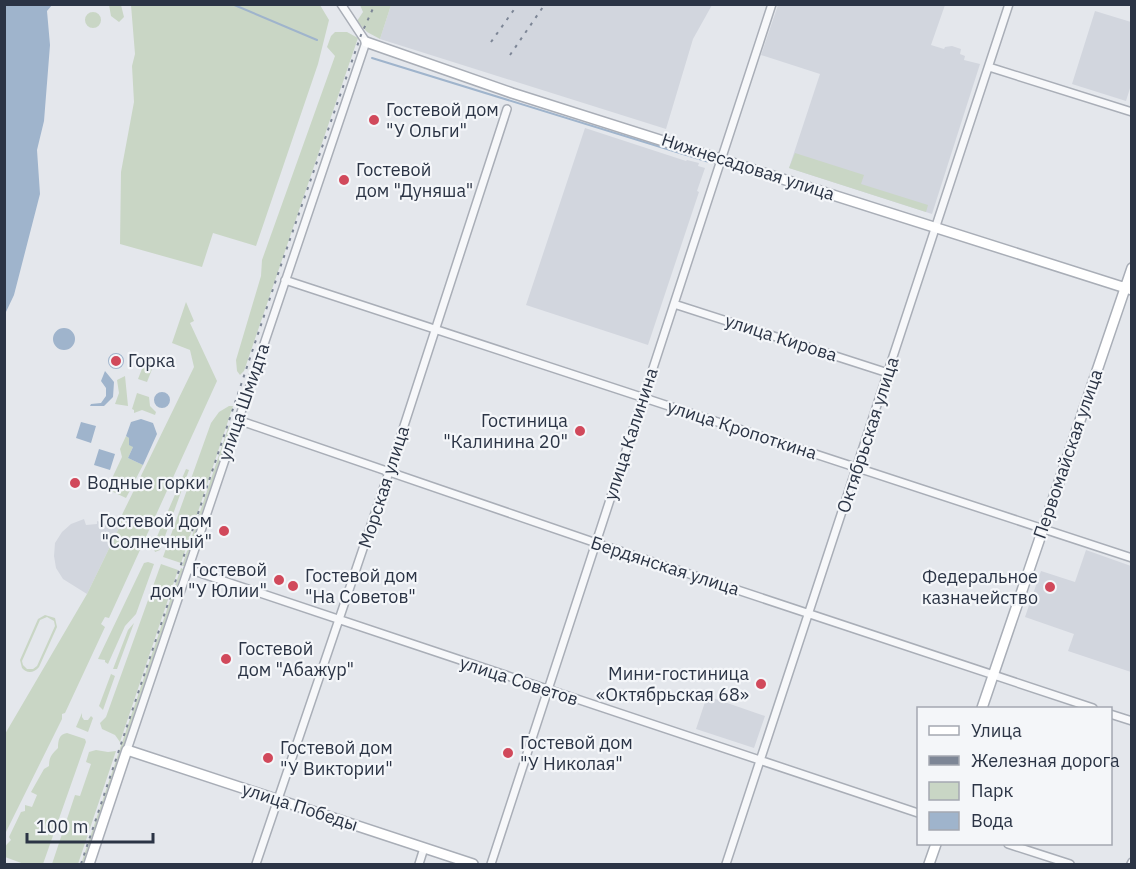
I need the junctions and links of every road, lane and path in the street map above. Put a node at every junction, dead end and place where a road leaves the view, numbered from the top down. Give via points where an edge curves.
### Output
1 (341, 4) edge
2 (772, 4) edge
3 (1010, 4) edge
4 (366, 42) junction
5 (989, 66) junction
6 (507, 109) dead end
7 (1131, 112) edge
8 (721, 158) junction
9 (936, 227) junction
10 (1131, 268) edge
11 (285, 280) junction
12 (1128, 288) edge
13 (674, 304) junction
14 (435, 329) junction
15 (888, 373) junction
16 (644, 397) junction
17 (238, 420) junction
18 (857, 467) junction
19 (389, 472) junction
20 (1043, 528) junction
21 (596, 543) junction
22 (1131, 558) edge
23 (188, 569) junction
24 (808, 614) junction
25 (339, 621) junction
26 (993, 675) junction
27 (548, 690) junction
28 (982, 707) edge
29 (1090, 707) edge
30 (1112, 715) edge
31 (1131, 721) edge
32 (127, 750) junction
33 (760, 760) junction
34 (278, 800) junction
35 (917, 813) edge
36 (935, 845) edge
37 (1014, 845) edge
38 (424, 848) junction
39 (88, 864) edge
40 (256, 864) edge
41 (418, 864) edge
42 (472, 864) edge
43 (491, 864) edge
44 (726, 864) edge
45 (928, 864) edge
46 (1070, 864) edge

1 - 4 street
2 - 8 street, улица Калинина
3 - 5 street, Октябрьская улица
4 - 8 street, Нижнесадовая улица via 512,93
4 - 11 street, улица Шмидта
5 - 7 street
5 - 9 street, Октябрьская улица
6 - 14 street, Морская улица
8 - 9 street, Нижнесадовая улица
8 - 13 street, улица Калинина
9 - 12 street, Нижнесадовая улица
9 - 15 street, Октябрьская улица
10 - 12 street, Первомайская улица
11 - 14 street, улица Кропоткина
11 - 17 street, улица Шмидта
12 - 20 street, Первомайская улица
13 - 15 street, улица Кирова
13 - 16 street, улица Калинина
14 - 16 street, улица Кропоткина
14 - 19 street, Морская улица
15 - 18 street, Октябрьская улица
16 - 18 street, улица Кропоткина
16 - 21 street, улица Калинина
17 - 19 street, Бердянская улица
17 - 23 street, улица Шмидта
18 - 20 street, улица Кропоткина
18 - 24 street, Октябрьская улица
19 - 21 street, Бердянская улица
19 - 25 street, Морская улица
20 - 22 street, улица Кропоткина
20 - 26 street, Первомайская улица
21 - 24 street, Бердянская улица
21 - 27 street, улица Калинина
23 - 25 street, улица Советов
23 - 32 street, улица Шмидта
24 - 26 street, Бердянская улица
24 - 33 street, Октябрьская улица
25 - 27 street, улица Советов
25 - 34 street, Морская улица
26 - 28 street, Первомайская улица
26 - 29 street, Бердянская улица
27 - 33 street, улица Советов
27 - 43 street, улица Калинина
30 - 31 street
32 - 34 street, улица Победы
32 - 39 street, улица Шмидта
33 - 35 street, улица Советов
33 - 44 street, Октябрьская улица
34 - 38 street, улица Победы
34 - 40 street, Морская улица
36 - 45 street
37 - 46 street
38 - 41 street
38 - 42 street, улица Победы

